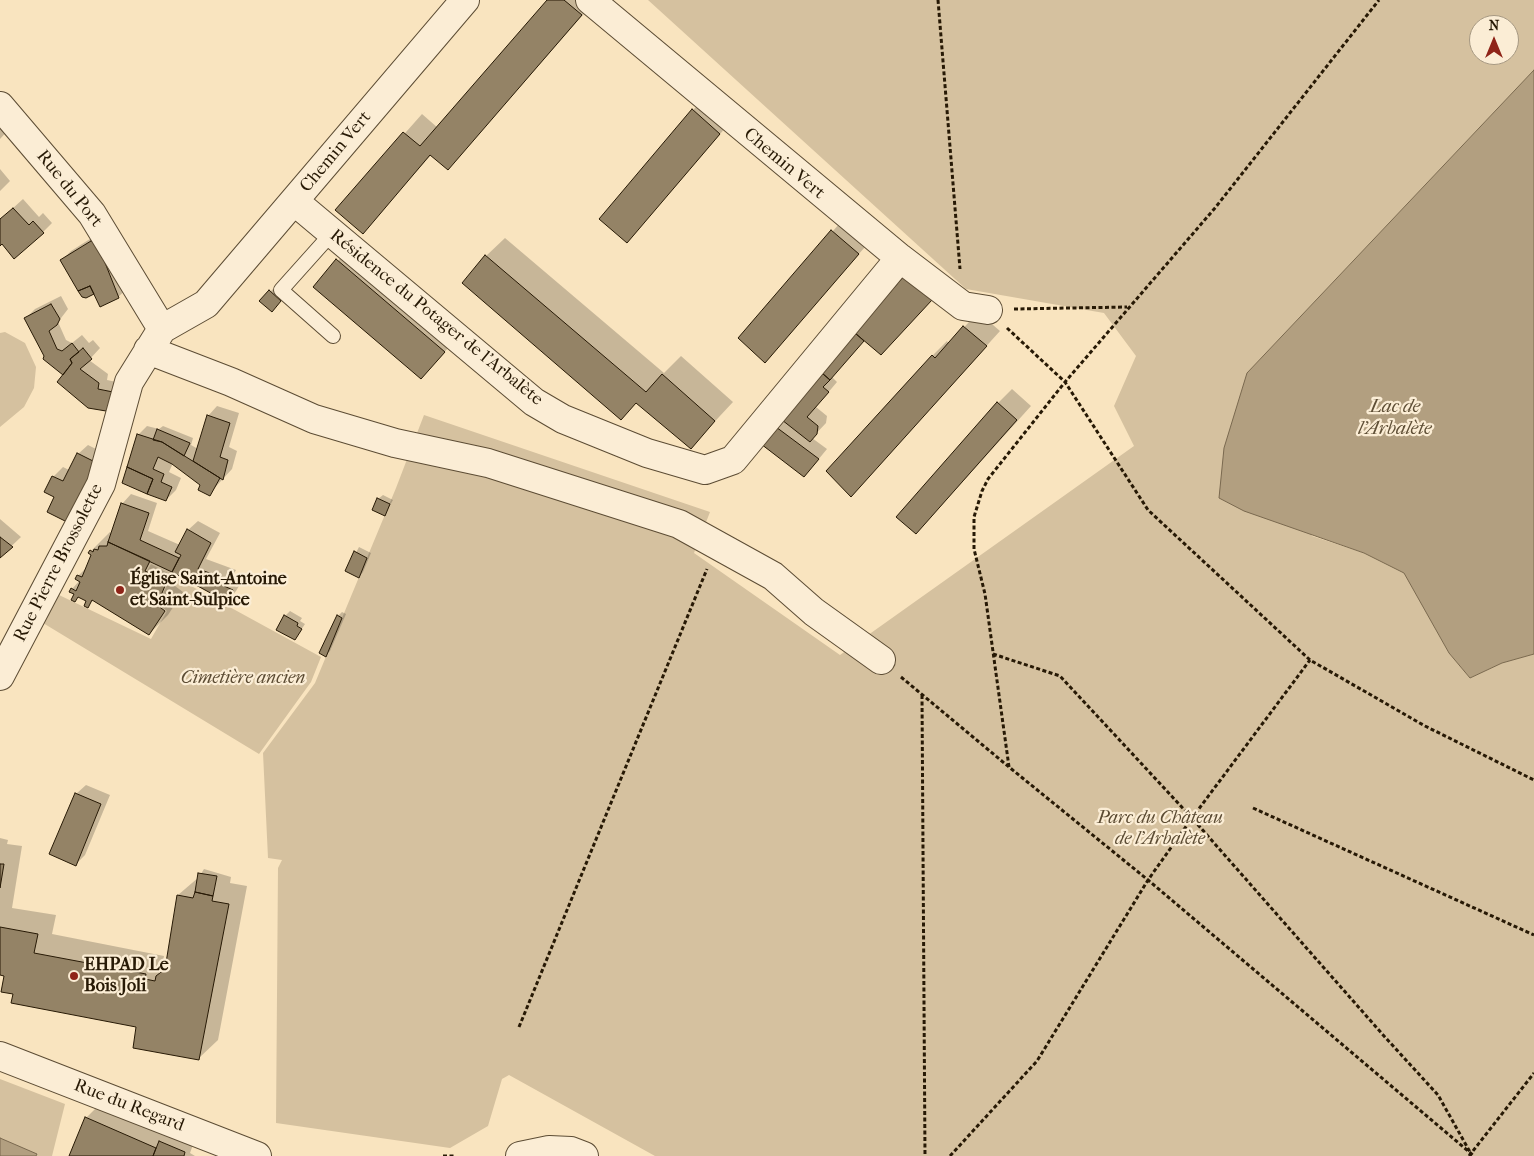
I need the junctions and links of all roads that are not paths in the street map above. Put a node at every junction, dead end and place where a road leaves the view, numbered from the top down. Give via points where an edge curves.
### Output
1 (465, 0) edge
2 (590, 0) edge
3 (0, 106) edge
4 (294, 201) junction
5 (332, 233) junction
6 (900, 258) junction
7 (206, 304) joint
8 (976, 308) road end
9 (333, 336) dead end
10 (155, 340) junction
11 (881, 660) road end
12 (0, 676) edge
13 (0, 1056) edge
14 (525, 1154) edge
15 (257, 1156) edge
16 (584, 1156) edge

1 - 4 street, Chemin Vert
2 - 6 street, Chemin Vert
3 - 10 street, Rue du Port via 92,214
4 - 5 street, Résidence du Potager de l'Arbalète
4 - 7 street, Chemin Vert
5 - 6 street, Résidence du Potager de l'Arbalète via 534,402 563,419 639,449 705,470 733,460
5 - 9 lane via 281,290
6 - 8 street, Chemin Vert
7 - 10 street, Rue Pierre Brossolette
10 - 11 street via 231,382 314,419 394,443 488,463 679,524 773,576 814,612
10 - 12 street, Rue Pierre Brossolette via 129,382 101,484
13 - 15 street, Rue du Regard
14 - 16 street via 571,1150

